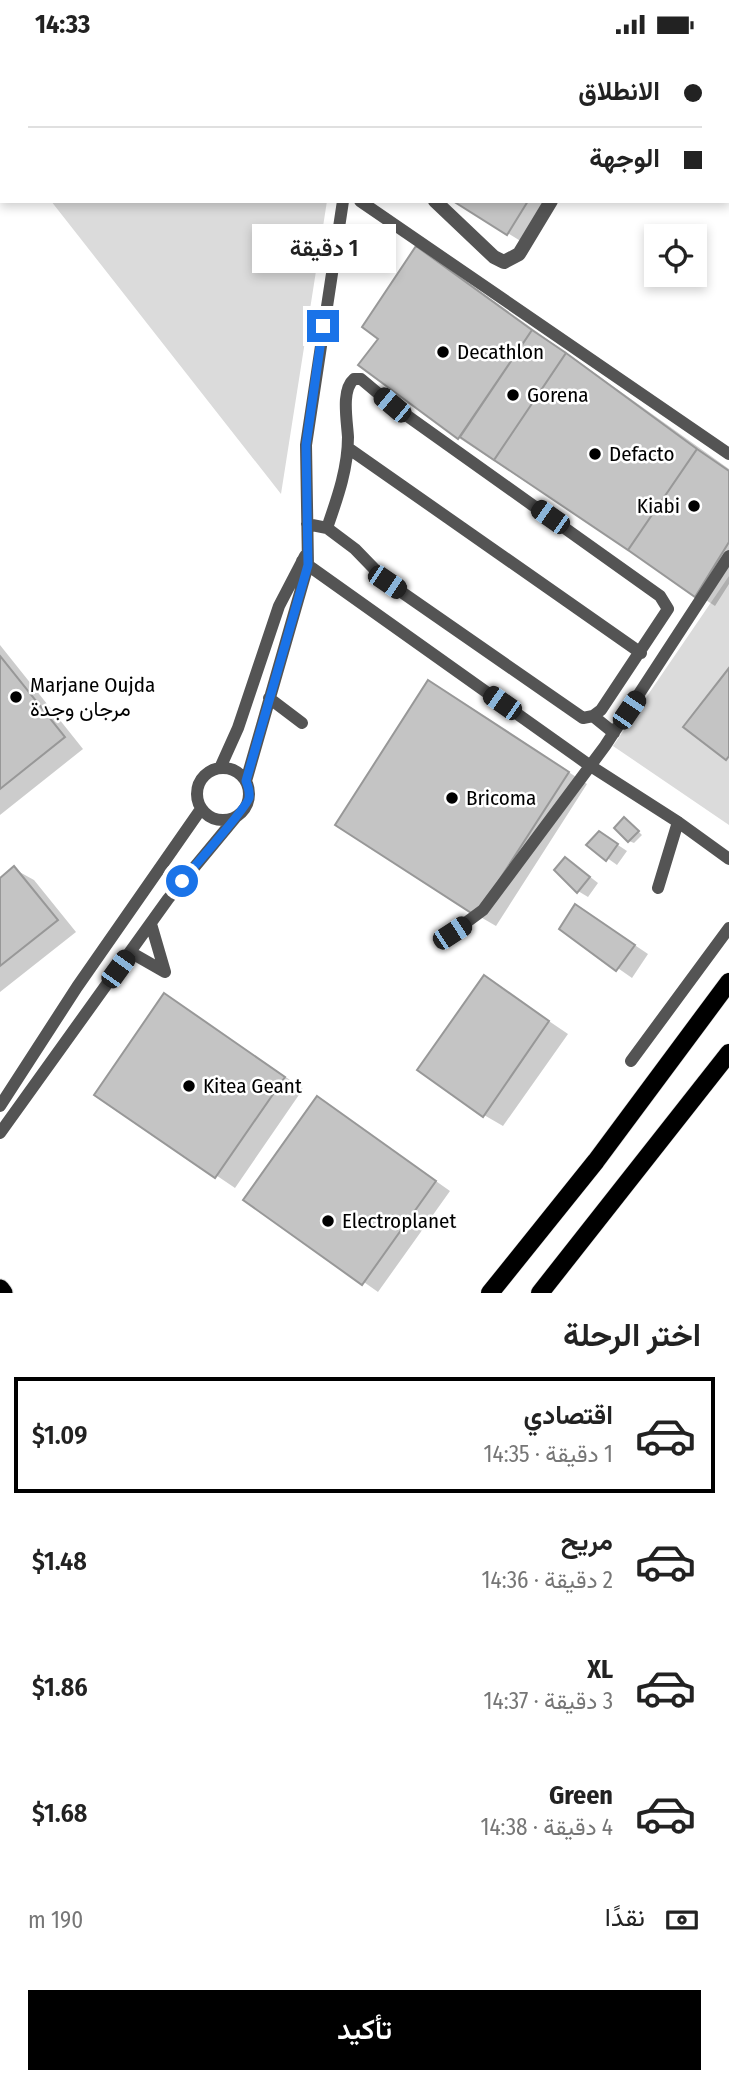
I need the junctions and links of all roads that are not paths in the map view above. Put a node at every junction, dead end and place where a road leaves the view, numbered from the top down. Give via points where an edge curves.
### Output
1 (343, 203) edge
2 (363, 203) edge
3 (437, 203) edge
4 (550, 203) edge
5 (348, 448) junction
6 (729, 454) edge
7 (307, 524) junction
8 (327, 529) junction
9 (729, 557) edge
10 (306, 560) junction
11 (641, 653) junction
12 (269, 698) junction
13 (593, 716) junction
14 (302, 723) dead end
15 (614, 733) junction
16 (589, 765) junction
17 (220, 768) junction
18 (246, 781) junction
19 (201, 809) junction
20 (236, 817) junction
21 (678, 822) junction
22 (729, 859) edge
23 (658, 888) dead end
24 (150, 924) junction
25 (729, 927) edge
26 (452, 933) dead end
27 (130, 952) junction
28 (729, 982) edge
29 (729, 1053) edge
30 (631, 1061) dead end
31 (0, 1106) edge
32 (0, 1133) edge
33 (489, 1293) edge
34 (540, 1293) edge

1 - 7 lane via 306,445
2 - 6 lane
3 - 4 street via 504,262 519,254
5 - 8 lane
5 - 11 lane
5 - 11 lane via 347,390 354,379 361,379 660,596 666,615
7 - 8 lane
7 - 10 lane
8 - 13 lane via 355,549 387,582 548,696 583,718
9 - 15 lane
10 - 12 lane
10 - 16 lane
10 - 17 lane via 279,606
11 - 13 lane
12 - 14 lane
12 - 18 lane
13 - 15 lane
15 - 16 lane
16 - 21 lane
16 - 26 lane via 483,910
17 - 18 lane via 237,772
17 - 19 lane via 209,772 198,786
18 - 20 lane via 249,799
19 - 20 lane via 216,820
19 - 31 lane
20 - 24 lane
21 - 22 lane
21 - 23 lane
24 - 27 lane
24 - 27 lane via 165,972
25 - 30 lane
27 - 32 lane
28 - 33 main road via 596,1161
29 - 34 main road

